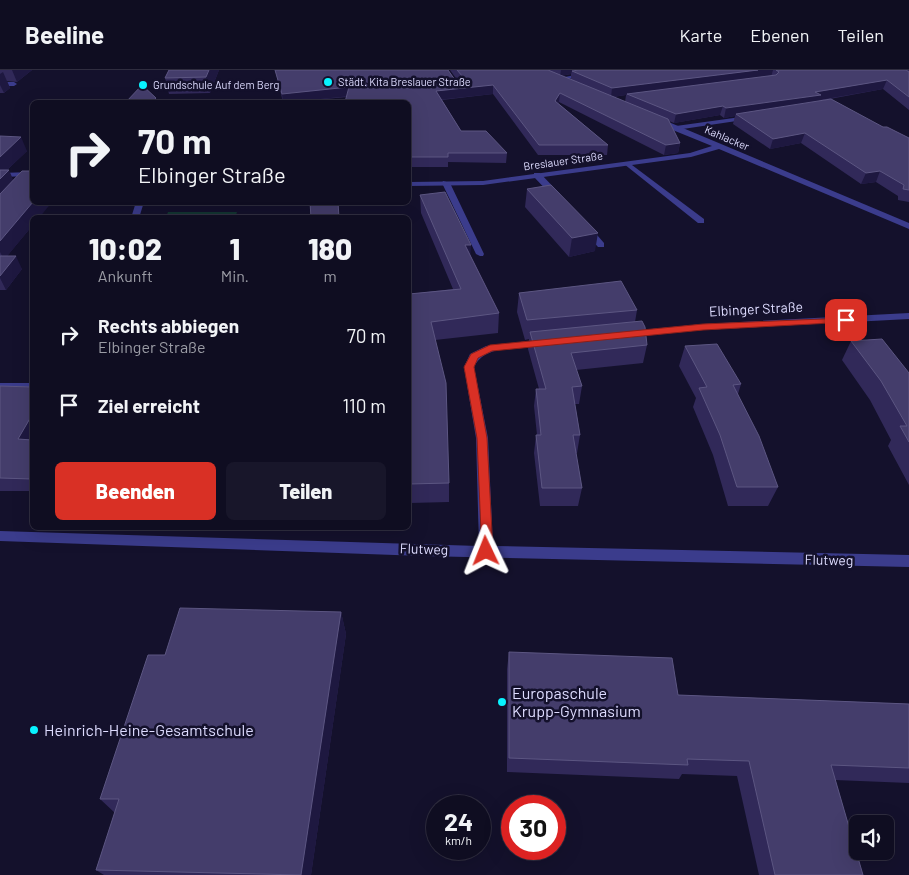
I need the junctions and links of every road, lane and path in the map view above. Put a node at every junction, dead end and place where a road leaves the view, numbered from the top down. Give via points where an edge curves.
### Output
1 (616, 70) edge
2 (553, 78) joint
3 (0, 84) edge
4 (14, 84) dead end
5 (569, 85) edge
6 (754, 117) edge
7 (651, 118) edge
8 (676, 128) junction
9 (718, 147) junction
10 (626, 163) junction
11 (0, 174) edge
12 (30, 174) edge
13 (538, 175) junction
14 (30, 176) edge
15 (26, 181) edge
16 (411, 184) edge
17 (446, 184) junction
18 (563, 203) edge
19 (702, 221) dead end
20 (582, 224) edge
21 (909, 226) edge
22 (601, 245) dead end
23 (480, 254) dead end
24 (909, 316) edge
25 (616, 336) edge
26 (558, 341) edge
27 (0, 386) edge
28 (30, 386) edge
29 (0, 536) edge
30 (486, 551) junction
31 (909, 562) edge

1 - 2 lane
2 - 5 street
3 - 4 lane
6 - 8 lane
7 - 8 street, Kahlacker
8 - 9 street, Kahlacker
9 - 10 street, Breslauer Straße via 691,155
9 - 21 street, Kahlacker
10 - 13 street, Breslauer Straße
10 - 19 lane
11 - 12 street
13 - 17 street, Breslauer Straße via 483,183
13 - 18 lane
14 - 15 street
16 - 17 street, Breslauer Straße
17 - 23 lane
20 - 22 lane
24 - 25 street, Elbinger Straße via 703,327
26 - 30 street via 490,348 474,356 469,367 482,438
27 - 28 lane
29 - 30 street, Flutweg
30 - 31 street, Flutweg

